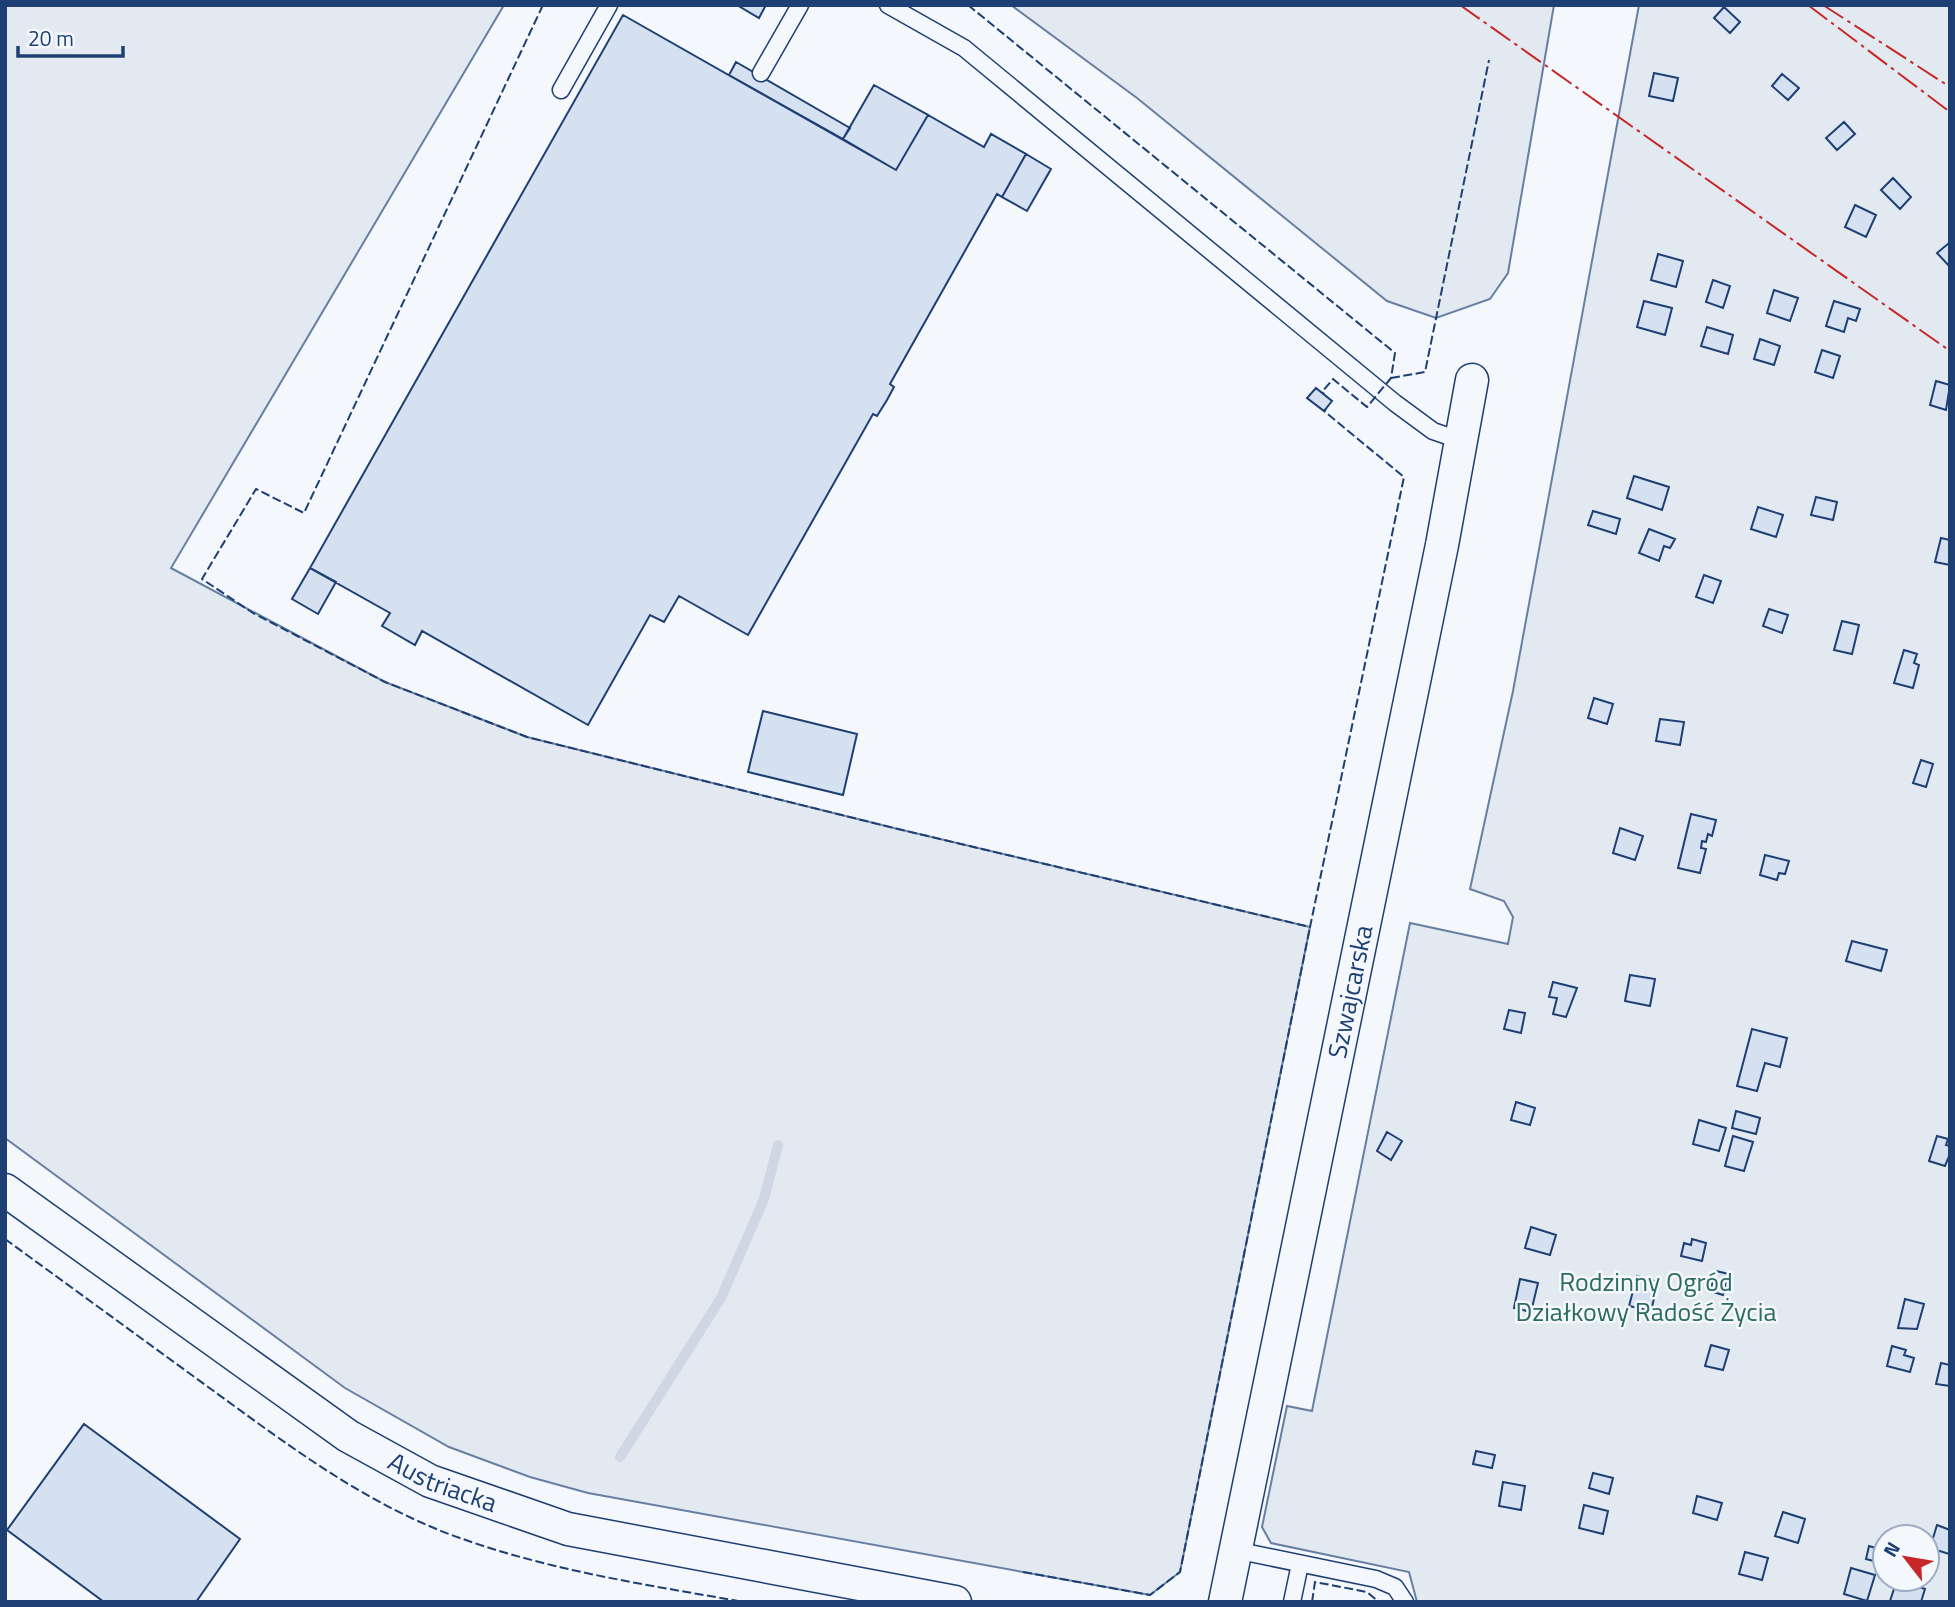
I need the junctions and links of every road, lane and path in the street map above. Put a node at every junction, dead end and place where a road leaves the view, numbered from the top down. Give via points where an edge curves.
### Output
1 (609, 5) edge
2 (800, 5) edge
3 (888, 5) edge
4 (761, 74) dead end
5 (561, 90) dead end
6 (1472, 380) dead end
7 (1462, 441) junction
8 (5, 1189) edge
9 (1235, 1550) junction
10 (1300, 1563) junction
11 (955, 1602) edge
12 (1225, 1602) edge
13 (1292, 1602) edge
14 (1405, 1602) edge

1 - 5 lane
2 - 4 lane
3 - 7 lane via 964,48 1395,403 1433,431
6 - 7 street, Szwajcarska
7 - 9 street, Szwajcarska
8 - 11 street, Austriacka via 348,1436 430,1481 568,1529
9 - 10 lane
9 - 12 street, Szwajcarska
10 - 13 lane
10 - 14 lane via 1376,1579 1395,1587

